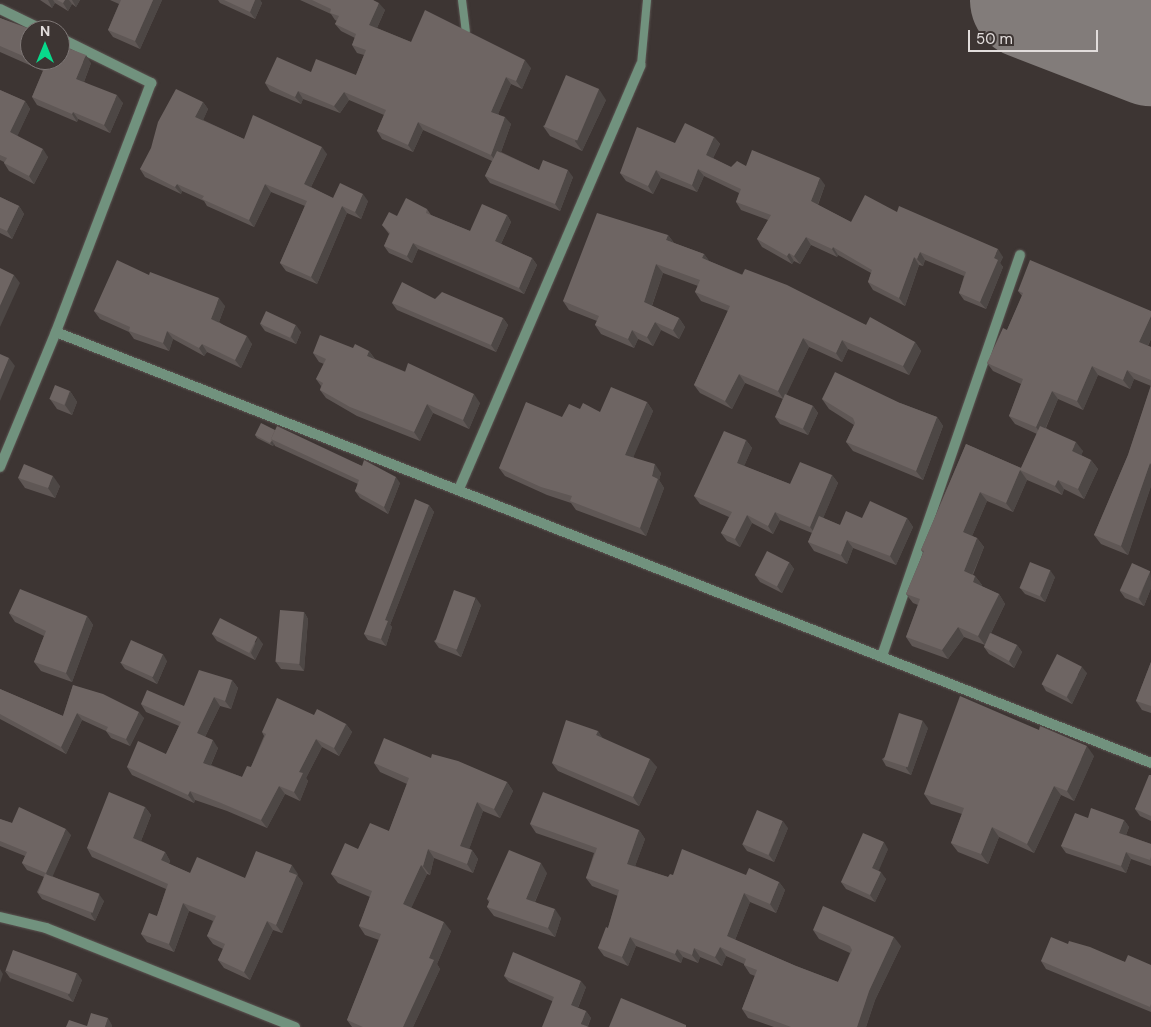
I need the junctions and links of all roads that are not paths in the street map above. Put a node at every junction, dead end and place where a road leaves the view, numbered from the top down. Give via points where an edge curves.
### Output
1 (462, 0) edge
2 (647, 0) edge
3 (0, 9) edge
4 (23, 20) edge
5 (466, 31) edge
6 (70, 43) edge
7 (641, 65) joint
8 (1020, 255) dead end
9 (56, 332) junction
10 (0, 467) edge
11 (459, 489) junction
12 (882, 656) junction
13 (1151, 763) edge
14 (0, 917) edge
15 (295, 1027) edge

1 - 5 lane
2 - 7 lane
3 - 4 street
6 - 9 street via 151,83
7 - 11 street
8 - 12 street
9 - 10 street
9 - 11 street
11 - 12 street
12 - 13 street
14 - 15 street via 46,928

